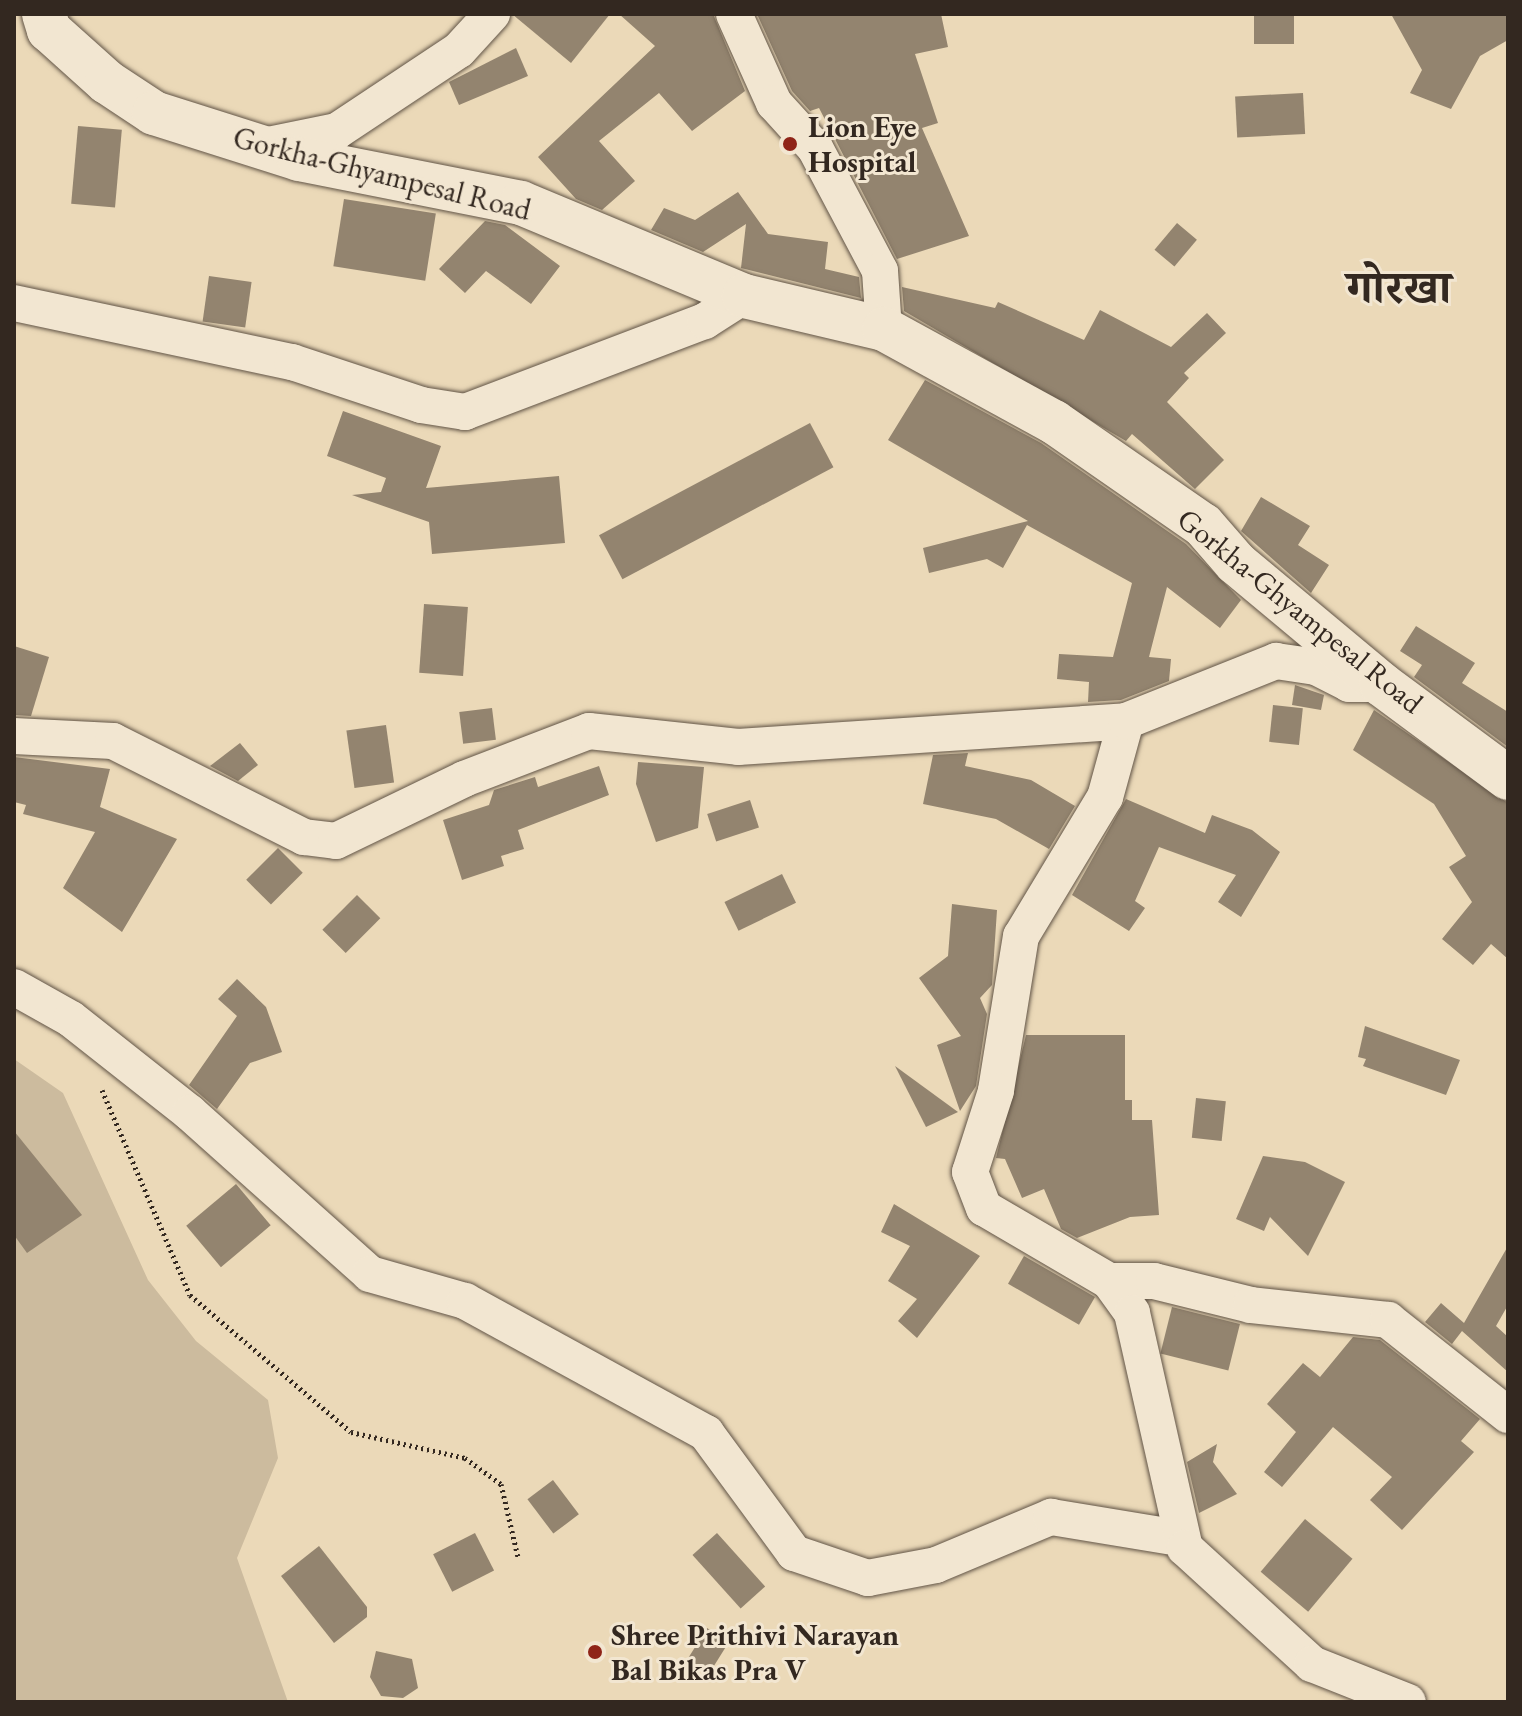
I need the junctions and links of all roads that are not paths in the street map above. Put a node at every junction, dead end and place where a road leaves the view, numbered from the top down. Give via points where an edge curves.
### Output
1 (44, 14) edge
2 (492, 14) edge
3 (734, 14) edge
4 (259, 147) junction
5 (744, 296) junction
6 (14, 303) edge
7 (884, 329) junction
8 (1381, 684) junction
9 (1126, 721) junction
10 (14, 736) edge
11 (1508, 778) edge
12 (14, 987) edge
13 (1109, 1281) junction
14 (1508, 1415) edge
15 (1179, 1538) junction
16 (1408, 1702) edge

1 - 4 street, Gorkha-Ghyampesal Road via 49,30 107,82 154,113
2 - 4 street via 459,50 337,131
3 - 7 street via 774,103 815,148 880,271
4 - 5 street, Gorkha-Ghyampesal Road via 521,203
5 - 6 street via 705,321 465,412 421,405 292,362
5 - 7 street, Gorkha-Ghyampesal Road
7 - 8 street, Gorkha-Ghyampesal Road via 1054,422 1203,525 1236,563
8 - 9 street via 1349,684 1316,667 1276,661
8 - 11 street, Gorkha-Ghyampesal Road
9 - 10 street via 738,747 589,731 464,779 336,841 304,837 113,741
9 - 13 street via 1105,797 1021,936 996,1091 970,1172 984,1208
12 - 15 street via 71,1019 190,1113 370,1274 465,1301 706,1433 794,1553 868,1578 936,1565 1051,1517
13 - 14 street via 1154,1281 1251,1305 1388,1320
13 - 15 street via 1132,1313 1147,1365
15 - 16 street via 1312,1664

